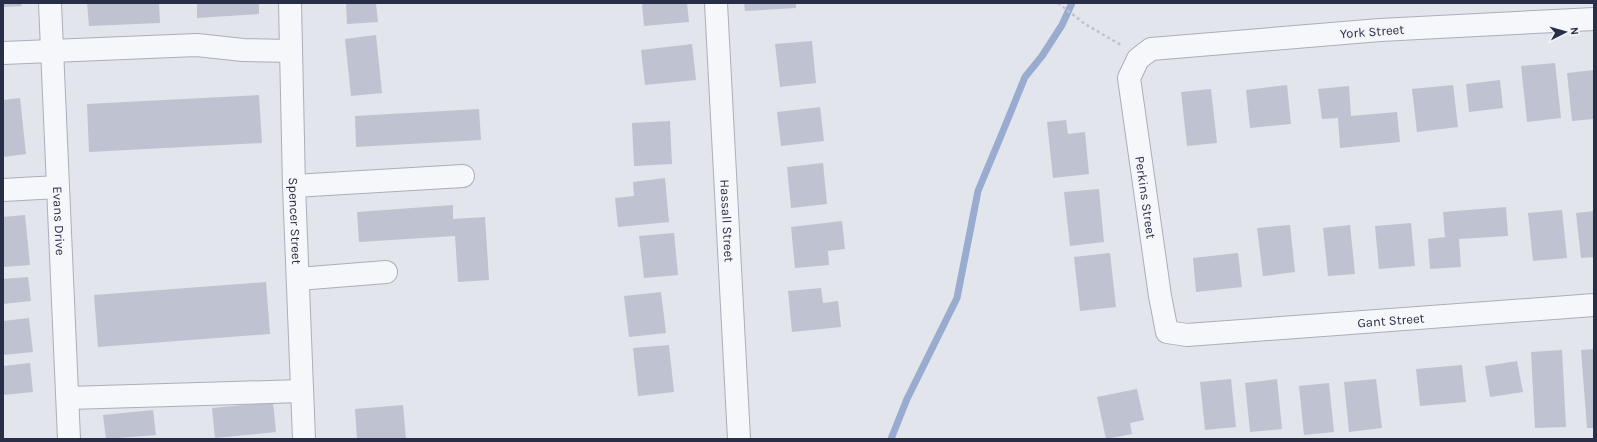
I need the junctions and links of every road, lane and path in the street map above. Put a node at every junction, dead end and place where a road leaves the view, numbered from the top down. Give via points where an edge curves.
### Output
1 (50, 3) edge
2 (290, 3) edge
3 (716, 3) edge
4 (1058, 3) edge
5 (1594, 19) edge
6 (292, 51) junction
7 (52, 52) junction
8 (3, 53) edge
9 (1146, 53) junction
10 (464, 176) dead end
11 (294, 186) junction
12 (58, 187) junction
13 (3, 190) edge
14 (386, 272) dead end
15 (298, 279) junction
16 (1594, 305) edge
17 (1187, 335) joint
18 (302, 391) junction
19 (68, 398) junction
20 (69, 439) edge
21 (304, 439) edge
22 (739, 439) edge

1 - 7 street, Evans Drive
2 - 6 street, Spencer Street
3 - 22 street, Hassall Street
4 - 9 path via 1086,24
5 - 9 street, York Street via 1380,30
6 - 7 street via 243,50 197,45
6 - 11 street, Spencer Street
7 - 8 street
7 - 12 street, Evans Drive
9 - 17 street, Perkins Street via 1129,78 1160,296 1167,332
10 - 11 street
11 - 15 street, Spencer Street
12 - 13 street
12 - 19 street, Evans Drive
14 - 15 street
15 - 18 street, Spencer Street
16 - 17 street, Gant Street
18 - 19 street
18 - 21 street, Spencer Street
19 - 20 street, Evans Drive

